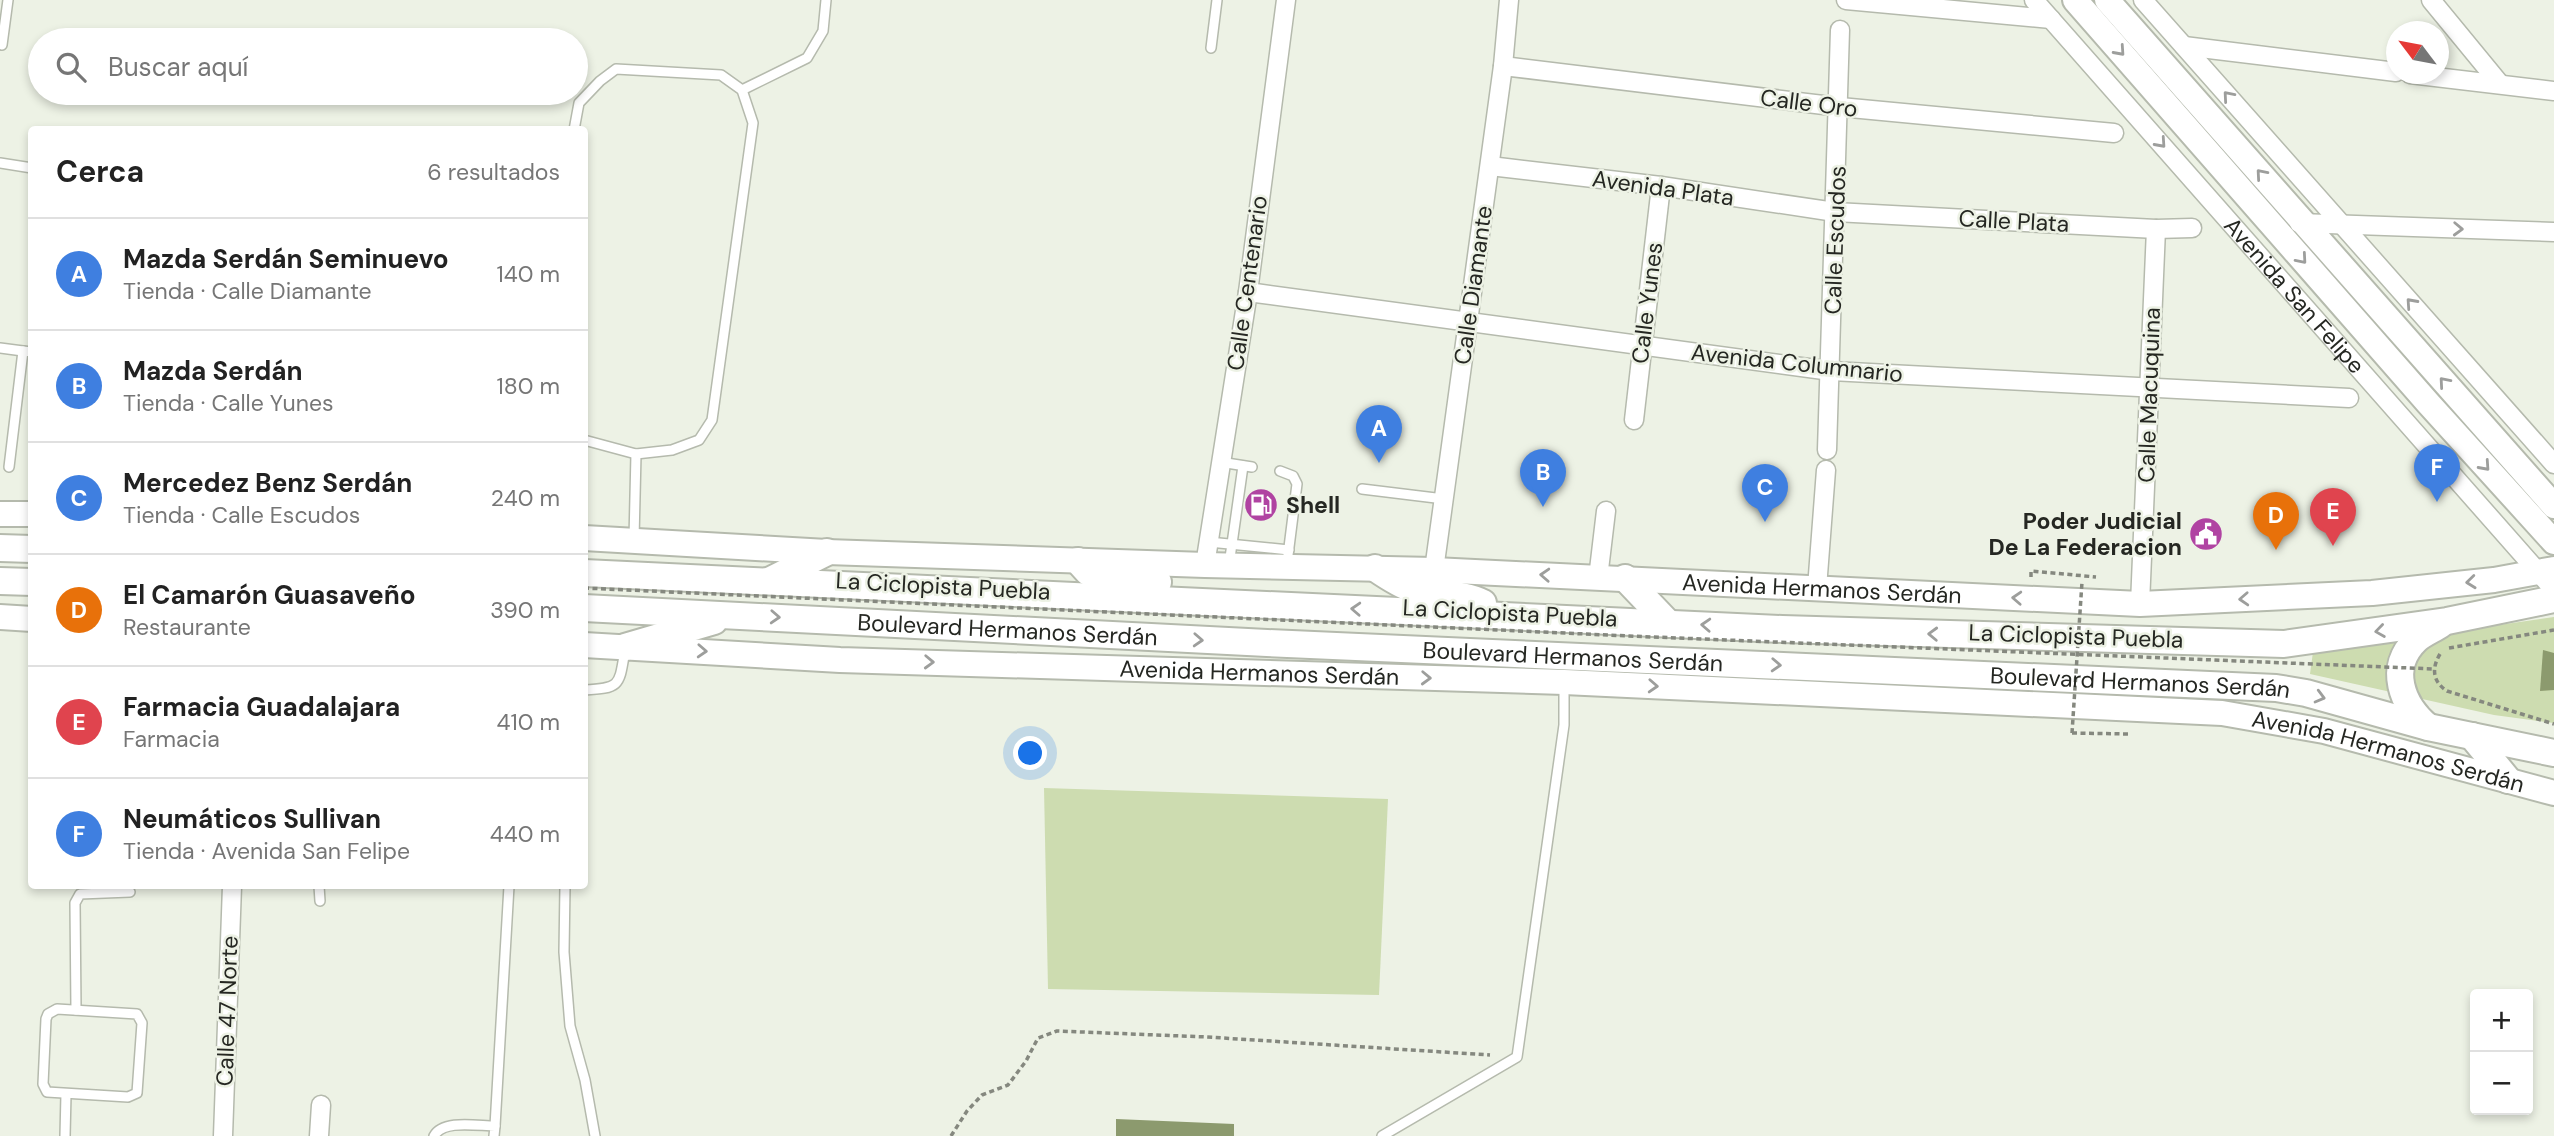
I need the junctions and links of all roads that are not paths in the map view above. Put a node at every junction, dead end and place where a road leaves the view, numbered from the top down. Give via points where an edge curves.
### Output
1 (8, 0) edge
2 (827, 0) edge
3 (1217, 0) edge
4 (1286, 0) edge
5 (1508, 0) edge
6 (1846, 0) edge
7 (2034, 0) edge
8 (2075, 0) edge
9 (2143, 0) edge
10 (2431, 0) edge
11 (2108, 7) edge
12 (2051, 19) junction
13 (1840, 30) dead end
14 (2, 45) edge
15 (2184, 46) junction
16 (1211, 48) dead end
17 (1503, 66) junction
18 (2386, 71) edge
19 (2449, 78) edge
20 (2500, 84) junction
21 (742, 90) junction
22 (2554, 91) edge
23 (588, 94) edge
24 (579, 105) edge
25 (1840, 107) junction
26 (576, 126) edge
27 (2114, 134) dead end
28 (0, 163) edge
29 (1490, 166) junction
30 (28, 167) edge
31 (1661, 186) junction
32 (1835, 212) junction
33 (2270, 222) junction
34 (2304, 223) junction
35 (2341, 225) junction
36 (2192, 228) dead end
37 (2156, 229) junction
38 (2554, 232) edge
39 (1248, 292) junction
40 (1468, 323) junction
41 (1642, 346) junction
42 (0, 348) edge
43 (27, 351) edge
44 (1831, 372) junction
45 (2150, 388) junction
46 (2349, 398) dead end
47 (1634, 420) dead end
48 (588, 441) edge
49 (1827, 450) dead end
50 (636, 454) junction
51 (1220, 462) junction
52 (2554, 464) edge
53 (9, 467) dead end
54 (1826, 470) dead end
55 (1280, 471) dead end
56 (1362, 489) dead end
57 (1444, 499) junction
58 (2554, 506) edge
59 (1605, 511) dead end
60 (0, 514) edge
61 (28, 514) edge
62 (588, 538) edge
63 (634, 541) junction
64 (2554, 542) edge
65 (0, 548) edge
66 (28, 549) edge
67 (827, 552) junction
68 (1219, 554) junction
69 (1288, 558) junction
70 (1078, 561) junction
71 (1375, 568) junction
72 (1434, 570) junction
73 (588, 573) edge
74 (2549, 577) edge
75 (1598, 578) junction
76 (1625, 578) junction
77 (0, 581) edge
78 (28, 582) edge
79 (767, 582) junction
80 (1817, 588) junction
81 (2554, 599) edge
82 (1217, 602) junction
83 (2140, 604) junction
84 (588, 608) edge
85 (734, 615) junction
86 (1502, 616) junction
87 (0, 617) edge
88 (28, 619) edge
89 (2448, 621) junction
90 (1669, 624) junction
91 (588, 645) edge
92 (625, 647) junction
93 (1564, 682) junction
94 (588, 690) edge
95 (2428, 727) junction
96 (2472, 736) junction
97 (2554, 753) edge
98 (2508, 780) junction
99 (2554, 793) edge
100 (232, 889) edge
101 (319, 889) edge
102 (509, 889) edge
103 (565, 889) edge
104 (130, 892) dead end
105 (320, 901) dead end
106 (76, 1010) junction
107 (66, 1094) junction
108 (321, 1105) dead end
109 (495, 1131) edge
110 (65, 1136) edge
111 (223, 1136) edge
112 (318, 1136) edge
113 (434, 1136) edge
114 (595, 1136) edge
115 (1382, 1136) edge

1 - 14 lane
2 - 21 lane via 823,31 807,58
3 - 16 lane
4 - 39 street, Calle Centenario
5 - 17 street, Calle Diamante
6 - 12 street
7 - 12 street, Avenida San Felipe
8 - 11 main road, Avenida San Felipe
9 - 15 street
10 - 20 street
11 -> 33 main road, Avenida San Felipe
34 -> 11 main road, Avenida San Felipe
12 -> 74 street, Avenida San Felipe
13 - 25 street, Calle Escudos
15 - 18 street
35 -> 15 street
17 - 25 street, Calle Oro
17 - 29 street, Calle Diamante
19 - 20 street
20 - 22 street
21 - 23 lane via 721,75 616,69
21 - 50 lane via 753,123 712,420 699,440 672,450
24 - 26 lane
25 - 27 street, Calle Oro
25 - 32 street, Calle Escudos
28 - 30 lane
29 - 31 street, Avenida Plata
29 - 40 street, Calle Diamante
31 - 32 street, Avenida Plata
31 - 41 street, Calle Yunes
32 - 37 street, Calle Plata
32 - 44 street, Calle Escudos
33 - 34 street
33 -> 64 main road, Avenida San Felipe
34 - 35 street
58 -> 34 main road, Avenida San Felipe
35 -> 38 street
52 -> 35 street
36 - 37 street, Calle Plata
37 - 45 street, Calle Macuquina
39 - 40 street, Avenida Columnario
39 - 51 street, Calle Centenario
40 - 41 street, Avenida Columnario
40 - 57 street, Calle Diamante
41 - 44 street, Avenida Columnario
41 - 47 street, Calle Yunes
42 - 43 lane
43 - 53 lane
44 - 45 street, Avenida Columnario
44 - 49 street, Calle Escudos
45 - 46 street, Avenida Columnario
45 - 83 street, Calle Macuquina
48 - 50 lane
50 - 63 lane
51 - 68 street, Calle Centenario
51 - 68 lane via 1248,467
54 - 80 street
55 - 69 lane via 1296,480
56 - 57 lane
57 - 72 street, Calle Diamante
59 - 75 street
60 - 61 main road
62 - 63 main road, Avenida Hermanos Serdán
63 - 67 main road, Avenida Hermanos Serdán
65 - 66 main road
67 - 70 main road, Avenida Hermanos Serdán
67 - 79 main road
68 - 69 main road, Avenida Hermanos Serdán
68 - 70 main road, Avenida Hermanos Serdán
69 - 71 main road, Avenida Hermanos Serdán
70 - 82 main road via 1101,577 1191,585
71 - 72 main road, Avenida Hermanos Serdán
71 - 86 main road via 1416,590 1479,601
75 -> 72 main road, Avenida Hermanos Serdán
73 - 79 main road, Boulevard Hermanos Serdán
74 -> 83 main road, Avenida Hermanos Serdán via 2372,593
75 - 76 main road, Avenida Hermanos Serdán
76 - 80 main road, Avenida Hermanos Serdán
76 - 90 main road
77 - 78 main road
79 - 82 main road, Boulevard Hermanos Serdán
83 -> 80 main road, Avenida Hermanos Serdán
81 - 89 main road, Boulevard Hermanos Serdán
86 -> 82 main road, Boulevard Hermanos Serdán
84 - 85 main road, Boulevard Hermanos Serdán
85 - 92 main road
85 -> 95 main road, Boulevard Hermanos Serdán via 2276,688
86 - 90 main road, Boulevard Hermanos Serdán
87 - 88 main road
89 -> 90 main road, Boulevard Hermanos Serdán via 2284,644
89 - 95 main road via 2417,638 2400,670 2410,711
91 - 92 main road, Avenida Hermanos Serdán
92 -> 93 main road, Avenida Hermanos Serdán via 841,660
92 - 94 lane via 617,684
93 -> 98 main road, Avenida Hermanos Serdán via 2222,713 2324,731
93 - 115 lane via 1564,724 1517,1057
95 - 96 main road, Boulevard Hermanos Serdán
96 - 97 main road, Boulevard Hermanos Serdán
96 - 98 main road
98 - 99 main road, Avenida Hermanos Serdán
100 - 111 street, Calle 47 Norte
101 - 105 lane
102 - 109 lane
103 - 114 lane via 570,1026
104 - 106 lane via 80,894 75,903
106 - 107 lane via 51,1010 46,1018 44,1088 52,1094
106 - 107 lane via 132,1013 141,1018 139,1088 128,1097
107 - 110 lane
108 - 112 street
109 - 113 lane via 446,1126

